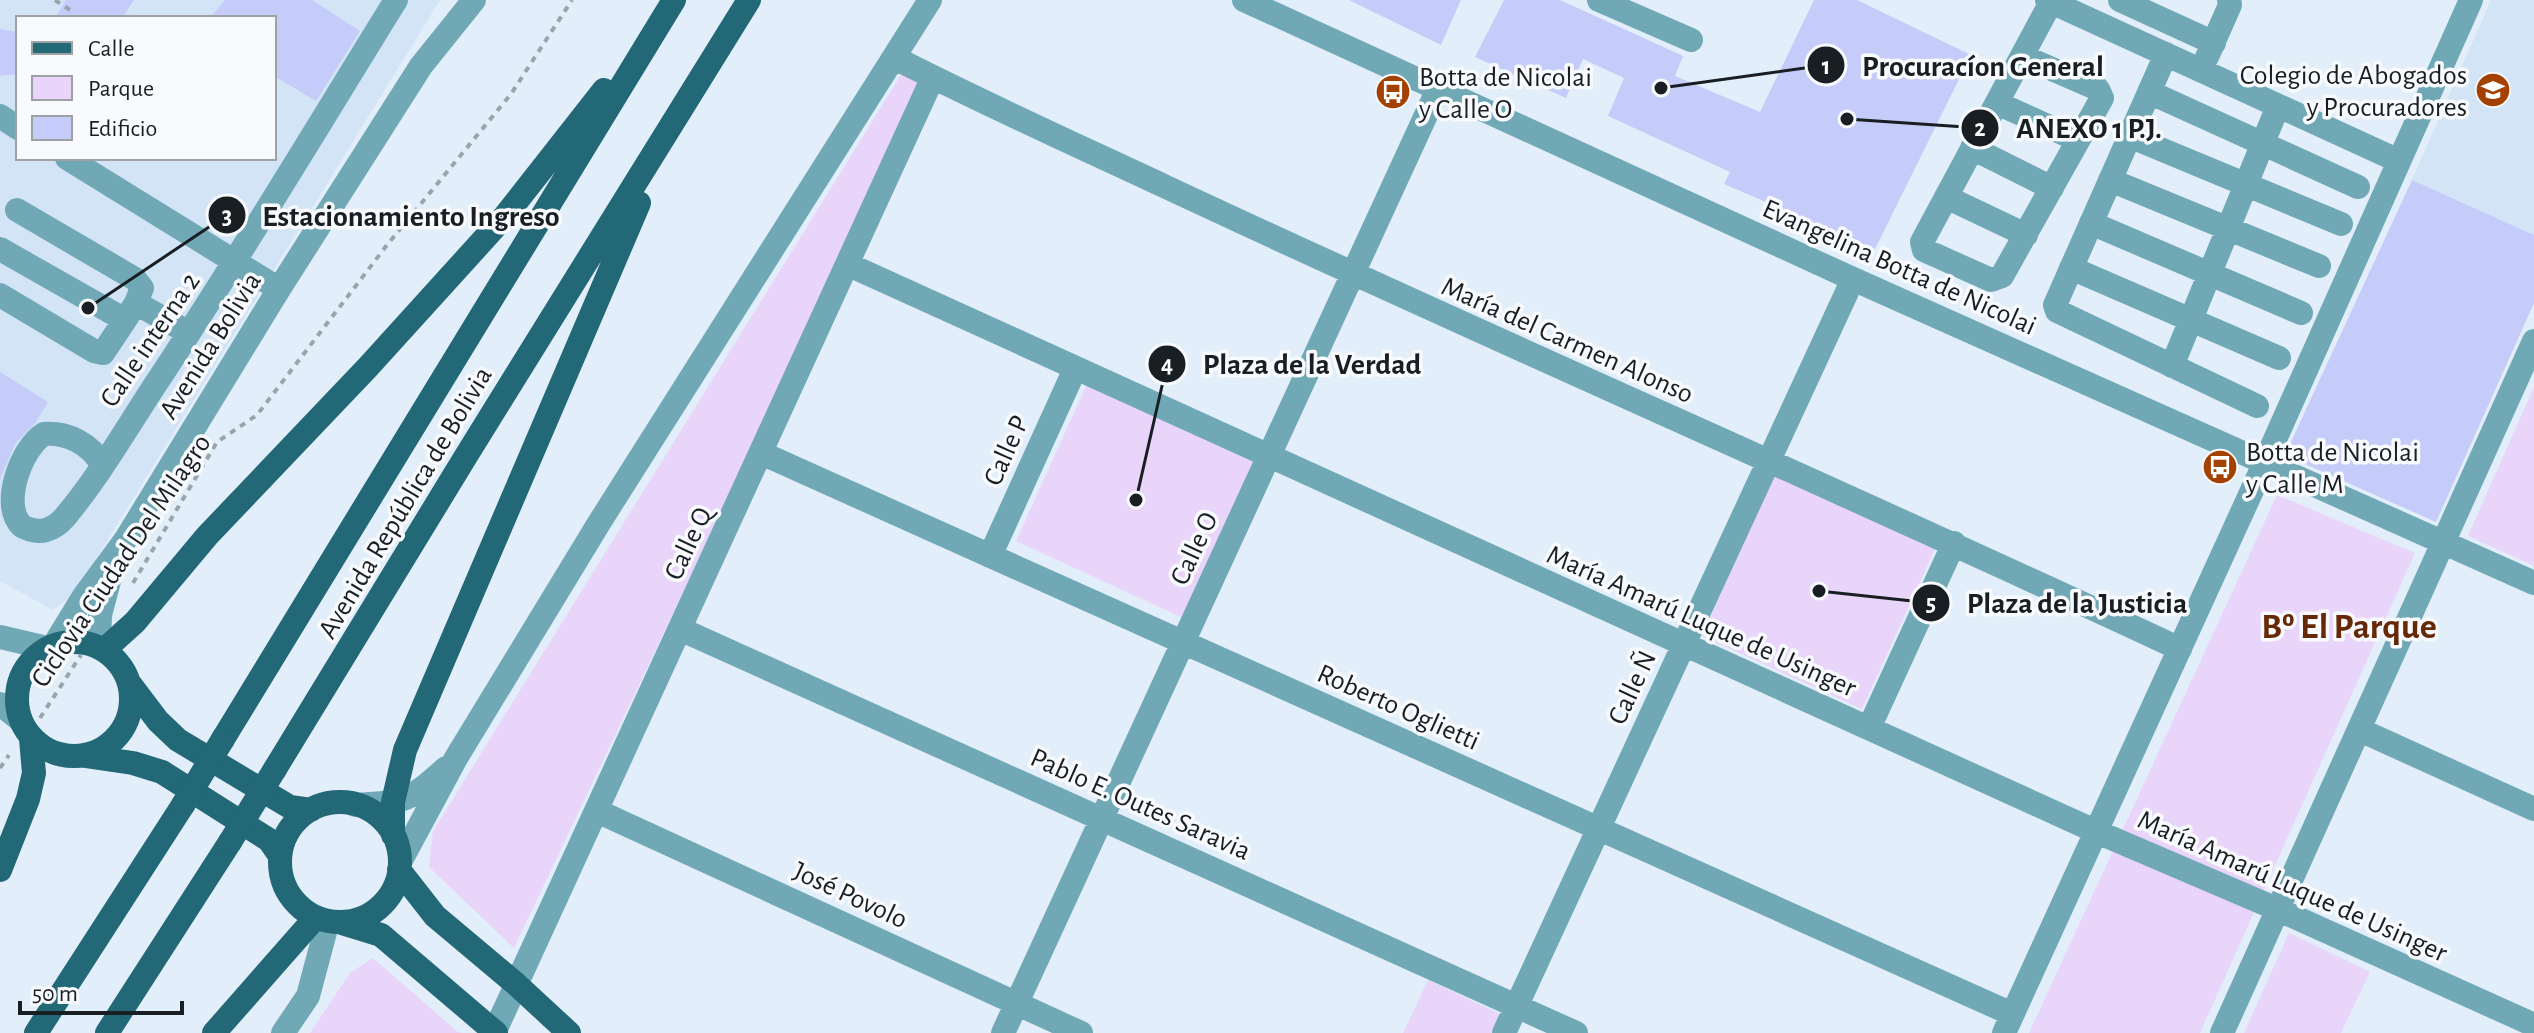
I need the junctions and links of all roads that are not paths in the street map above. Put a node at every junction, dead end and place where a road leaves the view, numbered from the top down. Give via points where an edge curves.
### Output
1 (396, 0) edge
2 (452, 0) edge
3 (474, 0) edge
4 (674, 0) edge
5 (749, 0) edge
6 (930, 0) edge
7 (1244, 0) edge
8 (1599, 0) edge
9 (2120, 0) edge
10 (2229, 0) edge
11 (2471, 0) edge
12 (2049, 1) edge
13 (1691, 40) dead end
14 (2214, 43) junction
15 (2166, 54) junction
16 (2022, 56) junction
17 (895, 58) junction
18 (2201, 70) junction
19 (933, 77) junction
20 (1438, 89) junction
21 (2149, 92) junction
22 (689, 97) junction
23 (1997, 103) junction
24 (397, 104) junction
25 (2278, 106) junction
26 (2129, 136) junction
27 (2078, 140) junction
28 (2262, 143) junction
29 (1972, 148) junction
30 (70, 160) edge
31 (2399, 161) junction
32 (2110, 180) junction
33 (2245, 184) junction
34 (2358, 187) dead end
35 (2052, 188) junction
36 (1946, 197) junction
37 (17, 210) dead end
38 (2091, 223) junction
39 (2341, 224) dead end
40 (2228, 228) junction
41 (2026, 235) junction
42 (0, 249) edge
43 (235, 263) junction
44 (847, 264) junction
45 (2319, 266) dead end
46 (2071, 268) junction
47 (2209, 273) junction
48 (1353, 274) junction
49 (1853, 279) junction
50 (279, 289) junction
51 (0, 295) edge
52 (130, 312) junction
53 (2301, 313) dead end
54 (2191, 320) junction
55 (189, 333) junction
56 (2534, 341) edge
57 (2279, 358) dead end
58 (2172, 366) junction
59 (1075, 369) junction
60 (2257, 406) dead end
61 (761, 453) junction
62 (1269, 457) junction
63 (2265, 462) junction
64 (1768, 463) junction
65 (102, 465) dead end
66 (126, 539) junction
67 (2445, 542) junction
68 (1954, 543) junction
69 (990, 556) junction
70 (2534, 583) edge
71 (680, 629) junction
72 (0, 637) edge
73 (1182, 642) junction
74 (1684, 645) junction
75 (51, 647) junction
76 (97, 647) junction
77 (2180, 649) junction
78 (28, 664) junction
79 (0, 679) edge
80 (130, 684) junction
81 (15, 725) edge
82 (1869, 728) junction
83 (2360, 730) junction
84 (83, 756) junction
85 (456, 758) junction
86 (393, 802) junction
87 (355, 805) junction
88 (2534, 809) edge
89 (311, 810) junction
90 (597, 811) junction
91 (1101, 818) junction
92 (1598, 828) junction
93 (2095, 831) junction
94 (393, 835) junction
95 (280, 856) junction
96 (400, 866) junction
97 (0, 870) edge
98 (2277, 909) junction
99 (328, 920) junction
100 (516, 984) junction
101 (1016, 1003) junction
102 (1516, 1006) junction
103 (2008, 1024) edge
104 (2534, 1025) edge
105 (495, 1032) edge
106 (572, 1032) edge
107 (36, 1033) edge
108 (107, 1033) edge
109 (214, 1033) edge
110 (283, 1033) edge
111 (1003, 1033) edge
112 (1081, 1033) edge
113 (1504, 1033) edge
114 (1576, 1033) edge
115 (2222, 1033) edge

1 - 43 street, Calle interna 2
2 - 24 street, Avenida Bolivia
3 - 24 street, Avenida Bolivia
4 - 76 main road via 505,216 207,536 135,622
4 - 107 main road, Avenida República de Bolivia, bridge via 183,805
5 - 22 main road, Avenida República de Bolivia
6 - 17 street
7 - 20 street, Evangelina Botta de Nicolai
8 - 13 street
9 - 14 street
10 - 14 street
11 - 31 street
12 - 15 street
12 - 16 street
14 - 18 street
15 - 18 street
15 - 21 street
16 - 23 street
16 - 27 street via 2098,89 2102,98
17 - 19 street, María del Carmen Alonso
17 - 85 street
18 - 25 street
19 - 44 street, Calle Q
19 - 48 street, María del Carmen Alonso
20 - 48 street, Calle O
20 - 49 street, Evangelina Botta de Nicolai
21 - 26 street
21 - 28 street
22 - 86 main road via 622,239 405,750
22 - 108 main road, Avenida República de Bolivia, bridge
23 - 27 street
23 - 29 street
24 - 50 street, Avenida Bolivia
25 - 28 street
25 - 31 street
26 - 32 street
26 - 33 street
27 - 35 street
28 - 33 street
28 - 34 street
29 - 35 street
29 - 36 street
30 - 43 street
31 - 63 street
32 - 38 street
32 - 40 street
33 - 39 street
33 - 40 street
35 - 41 street
36 - 41 street
36 - 41 street via 1922,242 1924,250 1991,280 2002,276
37 - 52 street via 135,279 142,288
38 - 46 street
38 - 47 street
40 - 45 street
40 - 47 street
42 - 52 street
43 - 50 street
43 - 55 street, Calle interna 2
44 - 59 street, María Amarú Luque de Usinger
44 - 61 street, Calle Q
46 - 54 street
46 - 58 street via 2057,311
47 - 53 street
47 - 54 street
48 - 62 street, Calle O
48 - 64 street, María del Carmen Alonso
49 - 63 street, Evangelina Botta de Nicolai
49 - 64 street, Calle Ñ
50 - 66 street, Avenida Bolivia
51 - 52 street via 103,353
52 - 55 street
54 - 57 street
54 - 58 street
55 - 65 street, Calle interna 2
56 - 67 street
58 - 60 street
59 - 62 street, María Amarú Luque de Usinger
59 - 69 street, Calle P
61 - 69 street, Roberto Oglietti
61 - 71 street, Calle Q
62 - 73 street, Calle O
62 - 74 street, María Amarú Luque de Usinger
63 - 67 street, Evangelina Botta de Nicolai
63 - 77 street
64 - 68 street, María del Carmen Alonso
64 - 74 street, Calle Ñ
66 - 75 street, Avenida Bolivia
66 - 76 street, Avenida Bolivia via 103,598
67 - 70 street, Evangelina Botta de Nicolai
67 - 83 street
68 - 77 street, María del Carmen Alonso
68 - 82 street
69 - 73 street, Roberto Oglietti
71 - 90 street, Calle Q
71 - 91 street, Pablo E. Outes Saravia
72 - 75 street
73 - 91 street, Calle O
73 - 92 street, Roberto Oglietti
74 - 82 street, María Amarú Luque de Usinger
74 - 92 street, Calle Ñ
75 - 76 main road via 71,642
75 - 78 main road
76 - 80 main road via 124,671
77 - 93 street
78 - 79 main road
78 - 81 main road via 16,691
80 - 84 main road via 129,718 121,733
80 - 89 main road via 178,740 290,807
81 - 84 main road via 55,753
81 - 97 main road via 34,773
82 - 93 street, María Amarú Luque de Usinger
83 - 88 street
83 - 98 street
84 - 95 main road via 162,772 269,840
85 - 86 street via 418,793
85 - 96 street
86 - 87 street
86 - 94 main road
87 - 89 main road via 325,804
87 - 94 main road via 377,816
89 - 95 main road via 290,829
90 - 100 street, Calle Q
90 - 101 street, José Povolo
91 - 101 street, Calle O
91 - 102 street, Pablo E. Outes Saravia
92 - 102 street, Calle Ñ
92 - 103 street, Roberto Oglietti
93 - 98 street, María Amarú Luque de Usinger
93 - 103 street
94 - 96 main road
95 - 99 main road via 288,892 300,907
96 - 99 main road via 395,887 379,907 357,920
96 - 100 main road via 435,916
98 - 104 street, María Amarú Luque de Usinger
98 - 115 street
99 - 105 main road via 381,935
99 - 109 main road
99 - 110 street via 308,996
100 - 105 street, Calle Q
100 - 106 main road
101 - 111 street, Calle O
101 - 112 street, José Povolo
102 - 113 street, Calle Ñ
102 - 114 street, Pablo E. Outes Saravia

